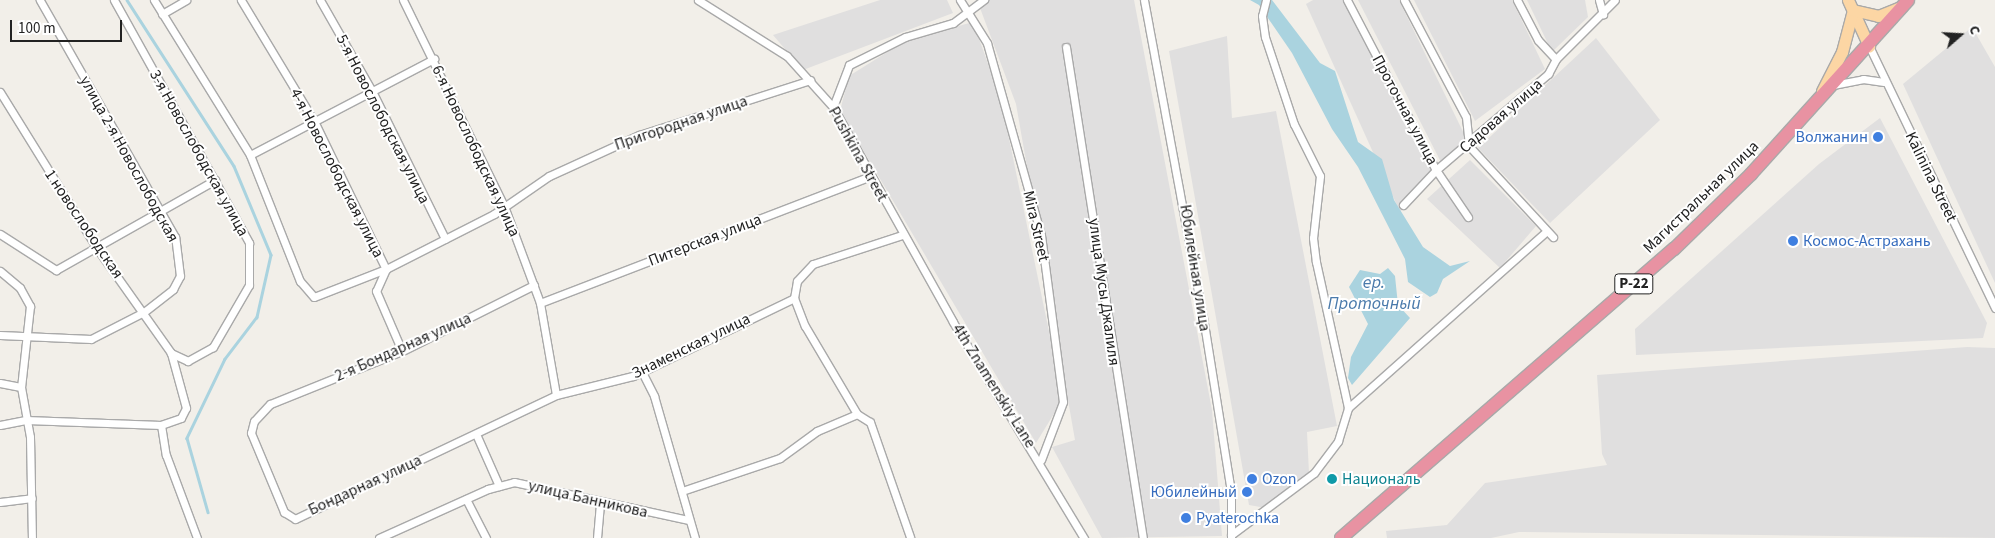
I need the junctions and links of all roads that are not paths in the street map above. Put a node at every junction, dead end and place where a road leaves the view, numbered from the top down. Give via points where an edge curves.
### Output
1 (40, 0) edge
2 (114, 0) edge
3 (154, 0) edge
4 (186, 0) edge
5 (241, 0) edge
6 (320, 0) edge
7 (404, 0) edge
8 (698, 0) edge
9 (960, 0) edge
10 (984, 0) edge
11 (1144, 0) edge
12 (1266, 0) edge
13 (1348, 0) edge
14 (1404, 0) edge
15 (1517, 0) edge
16 (1599, 0) edge
17 (1615, 0) edge
18 (1906, 3) edge
19 (1850, 5) edge
20 (967, 10) junction
21 (162, 14) junction
22 (1603, 14) junction
23 (1868, 46) junction
24 (1066, 47) dead end
25 (434, 59) junction
26 (1556, 60) junction
27 (810, 80) junction
28 (1884, 82) junction
29 (1833, 85) junction
30 (372, 90) junction
31 (0, 92) edge
32 (1816, 102) junction
33 (833, 107) junction
34 (314, 121) junction
35 (1469, 146) junction
36 (250, 155) junction
37 (1436, 170) junction
38 (870, 176) junction
39 (215, 180) junction
40 (1403, 205) dead end
41 (504, 206) junction
42 (161, 211) junction
43 (1468, 217) dead end
44 (1547, 231) junction
45 (0, 234) edge
46 (902, 235) junction
47 (1553, 237) dead end
48 (444, 239) junction
49 (96, 247) junction
50 (386, 269) junction
51 (0, 271) edge
52 (534, 285) junction
53 (794, 298) junction
54 (540, 304) junction
55 (1995, 308) edge
56 (144, 312) junction
57 (0, 335) edge
58 (28, 339) junction
59 (402, 351) junction
60 (171, 353) junction
61 (642, 372) junction
62 (0, 383) edge
63 (22, 387) junction
64 (556, 395) junction
65 (270, 404) joint
66 (1348, 408) junction
67 (856, 414) junction
68 (26, 420) junction
69 (0, 425) edge
70 (160, 425) junction
71 (476, 434) junction
72 (1041, 460) junction
73 (499, 486) junction
74 (682, 491) junction
75 (32, 498) junction
76 (466, 499) junction
77 (0, 502) edge
78 (600, 504) junction
79 (689, 520) junction
80 (910, 537) dead end
81 (1231, 537) edge
82 (32, 538) edge
83 (197, 538) edge
84 (379, 538) edge
85 (486, 538) edge
86 (597, 538) edge
87 (695, 538) edge
88 (1084, 538) edge
89 (1143, 538) edge
90 (1340, 538) edge

1 - 42 street, улица 2-я Новослободская
2 - 39 street, 3-я Новослободская улица
3 - 21 street
4 - 21 street
5 - 34 street, 4-я Новослободская улица
6 - 30 street, 5-я Новослободская улица
7 - 25 street, 6-я Новослободская улица
8 - 27 street, Pushkina Street via 787,56
9 - 20 street, Mira Street
10 - 20 street
11 - 81 street, Юбилейная улица via 1203,317 1231,491
12 - 66 street via 1262,16 1294,124 1320,176 1313,238
13 - 37 street, Проточная улица
14 - 35 street via 1466,117
15 - 26 street via 1538,40
16 - 22 street
17 - 22 street, Садовая улица
18 - 19 main road via 1878,16
18 - 23 highway, Магистральная улица / Р-22
19 - 23 main road
19 - 32 main road via 1842,52
20 - 33 street via 953,23 905,37 849,65
20 - 72 street, Mira Street via 987,42 1041,235 1063,402
21 - 36 street
22 - 26 street, Садовая улица
23 - 28 street, Kalinina Street
23 - 29 highway, Магистральная улица / Р-22
24 - 89 street, улица Мусы Джалиля
25 - 30 street
25 - 41 street, 6-я Новослободская улица
26 - 35 street, Садовая улица via 1548,74
27 - 33 street, Pushkina Street
27 - 41 street, Пригородная улица via 639,135 549,176
28 - 29 street via 1863,79
28 - 55 street, Kalinina Street
29 - 32 highway, Магистральная улица / Р-22
30 - 34 street
30 - 48 street, 5-я Новослободская улица
31 - 49 street, 1 новослободская
32 - 90 highway, Магистральная улица / Р-22 via 1674,248
33 - 38 street, Pushkina Street
34 - 36 street
34 - 50 street, 4-я Новослободская улица
35 - 37 street, Садовая улица
35 - 44 street
36 - 50 street, Пригородная улица via 300,280 314,297
37 - 40 street, Садовая улица
37 - 43 street, Проточная улица
38 - 46 street, Pushkina Street
38 - 54 street, Питерская улица
39 - 42 street
39 - 60 street, 3-я Новослободская улица via 246,232 249,286 213,347 188,361
41 - 48 street, Пригородная улица
41 - 52 street, 6-я Новослободская улица
42 - 49 street
42 - 56 street, улица 2-я Новослободская via 179,248 180,276 173,289
44 - 47 street
44 - 66 street
45 - 49 street via 54,270
46 - 53 street via 812,264 797,281
46 - 72 street, 4th Znamenskiy Lane
48 - 50 street, Пригородная улица
49 - 56 street, 1 новослободская
50 - 59 street, 4-я Новослободская улица via 376,292
51 - 58 street via 28,300
52 - 54 street, 6-я Новослободская улица
52 - 59 street, 2-я Бондарная улица
53 - 61 street, Знаменская улица
53 - 67 street via 805,326 840,379
54 - 64 street, 6-я Новослободская улица
56 - 58 street, улица 2-я Новослободская via 91,339
56 - 60 street, 1 новослободская
57 - 58 street, улица 2-я Новослободская
58 - 63 street
59 - 65 street, 2-я Бондарная улица
60 - 70 street, 1 новослободская via 186,408 180,418
61 - 64 street, Знаменская улица
61 - 74 street via 654,396
62 - 63 street
63 - 68 street
64 - 71 street, Бондарная улица
65 - 71 street, Бондарная улица via 254,421 251,433 284,512 295,519
66 - 81 street via 1338,441 1321,466
67 - 74 street via 818,431 780,458
67 - 80 street via 870,422
68 - 69 street
68 - 70 street
68 - 75 street
70 - 83 street via 166,455
71 - 73 street
72 - 88 street, 4th Znamenskiy Lane
73 - 76 street, улица Банникова
73 - 78 street, улица Банникова via 514,482 560,490
74 - 79 street
75 - 77 street
75 - 82 street
76 - 84 street, улица Банникова
76 - 85 street
78 - 79 street, улица Банникова
78 - 86 street
79 - 87 street

